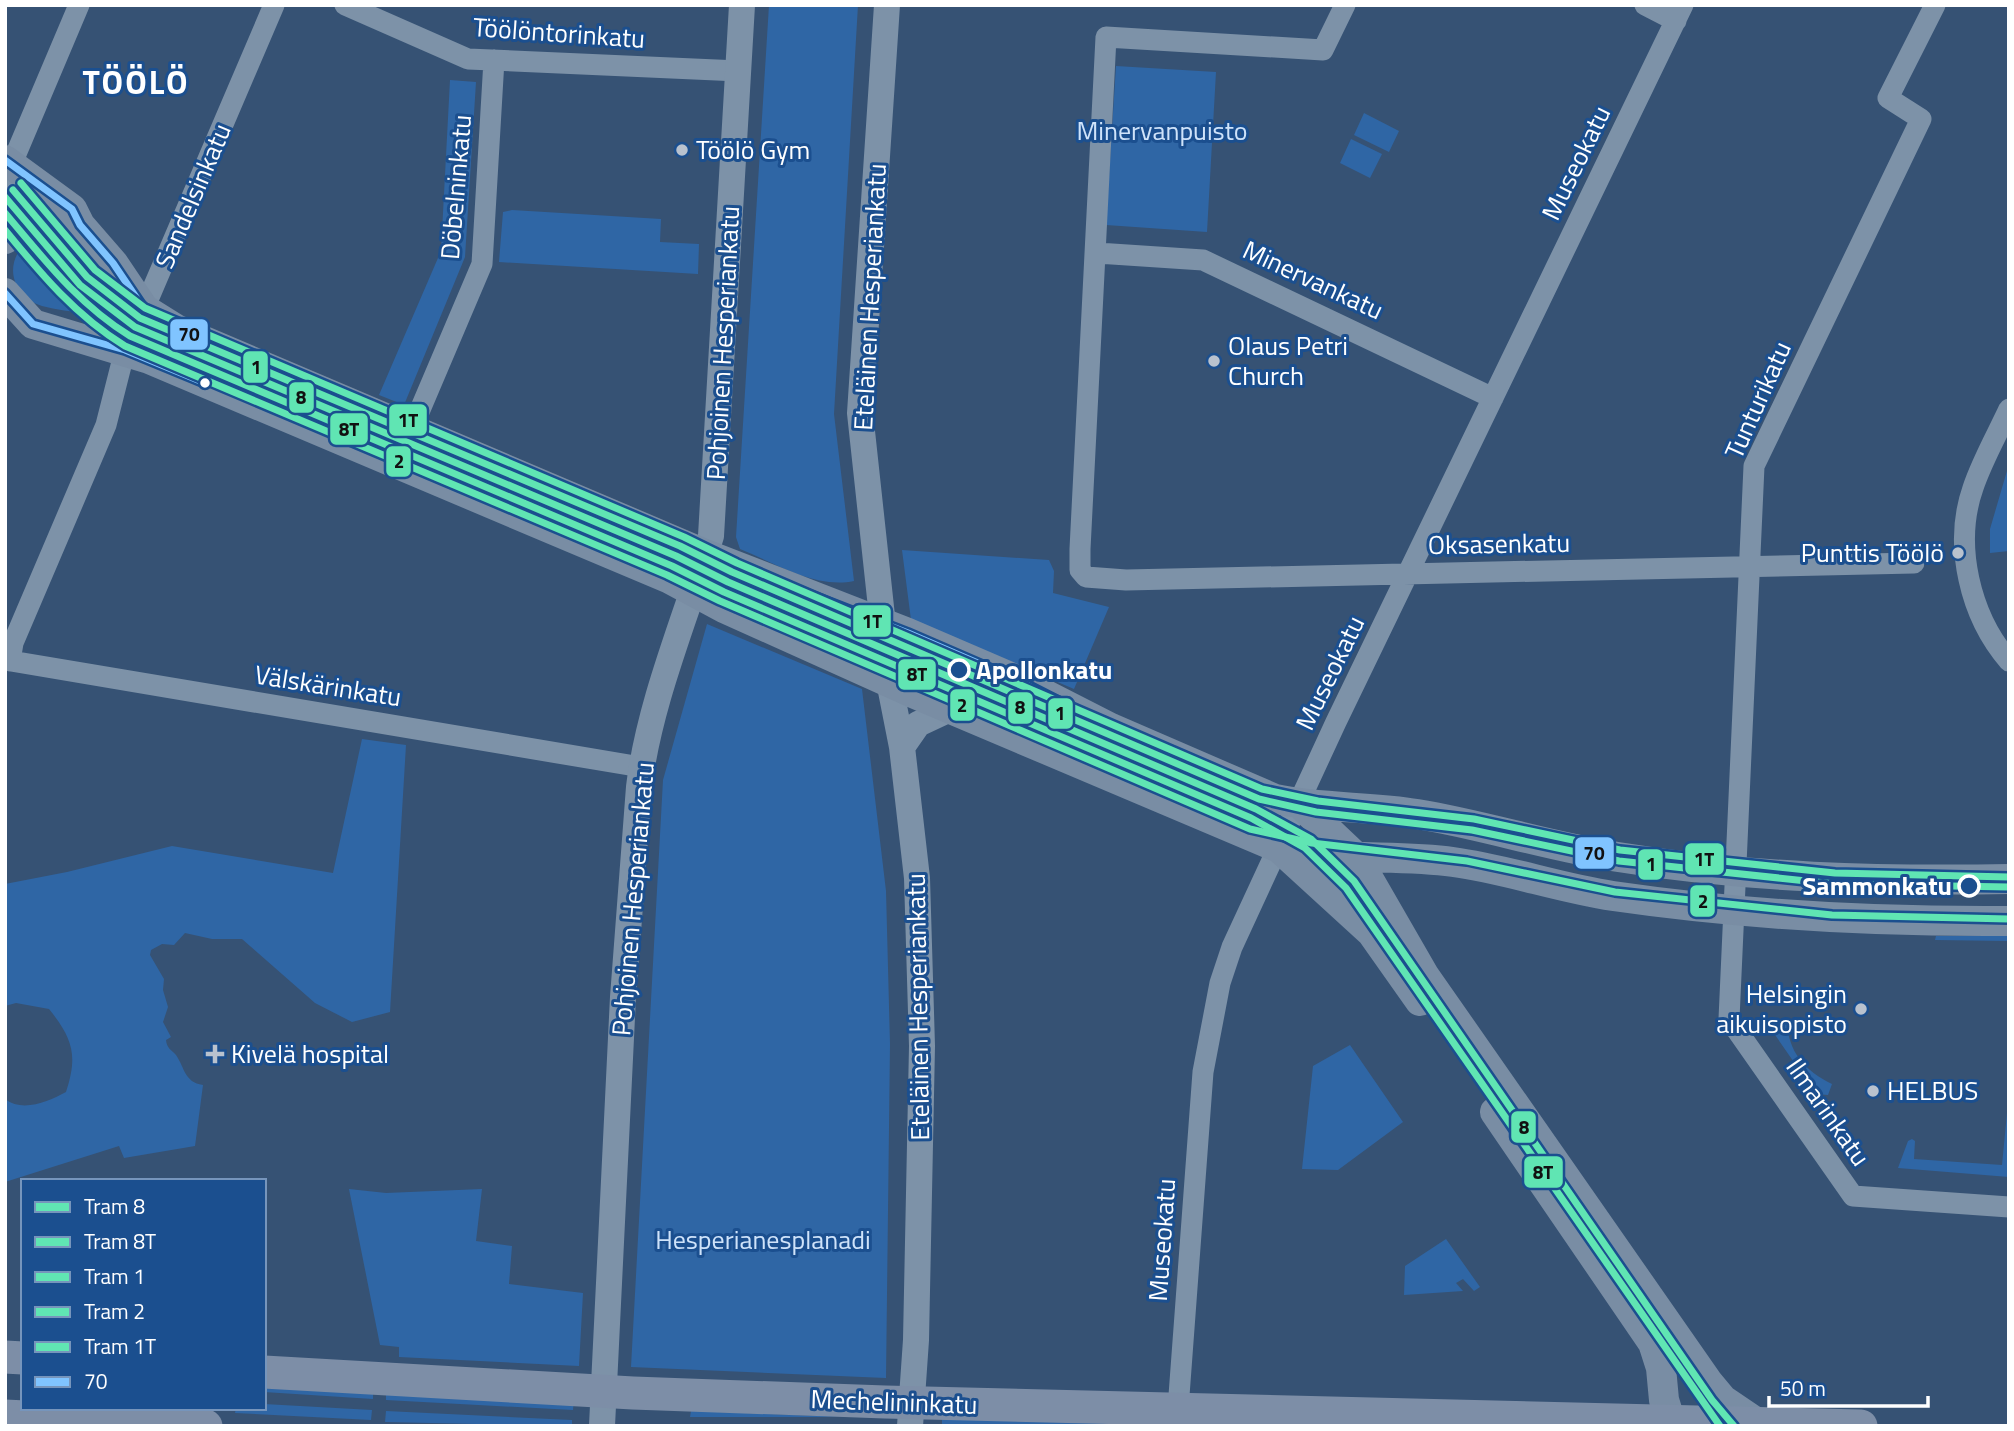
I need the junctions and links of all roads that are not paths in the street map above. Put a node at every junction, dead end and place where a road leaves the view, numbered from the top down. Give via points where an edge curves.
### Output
1 (79, 5) edge
2 (274, 5) edge
3 (345, 5) edge
4 (742, 5) edge
5 (887, 5) edge
6 (1345, 5) edge
7 (1645, 5) edge
8 (1935, 5) edge
9 (1680, 13) edge
10 (494, 60) junction
11 (738, 72) junction
12 (7, 168) edge
13 (80, 225) junction
14 (5, 239) edge
15 (1097, 253) junction
16 (5, 293) edge
17 (144, 309) junction
18 (19, 323) edge
19 (125, 350) junction
20 (1493, 398) junction
21 (2009, 409) edge
22 (411, 430) junction
23 (705, 554) junction
24 (1914, 563) dead end
25 (1751, 566) junction
26 (1409, 574) junction
27 (693, 591) junction
28 (884, 625) junction
29 (8, 660) edge
30 (2009, 661) edge
31 (889, 681) junction
32 (950, 709) junction
33 (902, 747) junction
34 (641, 767) junction
35 (1300, 804) junction
36 (1279, 848) junction
37 (1356, 858) junction
38 (1737, 870) junction
39 (2009, 879) edge
40 (1735, 909) junction
41 (2009, 922) edge
42 (2009, 1207) edge
43 (266, 1372) edge
44 (604, 1392) junction
45 (1178, 1409) junction
46 (910, 1414) edge
47 (5, 1416) edge
48 (1670, 1423) edge
49 (1757, 1423) junction
50 (206, 1426) edge
51 (602, 1426) edge
52 (1861, 1426) edge

1 - 12 street
2 - 17 street, Sandelsinkatu
3 - 10 street, Töölöntorinkatu via 468,59
4 - 11 street, Pohjoinen Hesperiankatu
5 - 28 street, Eteläinen Hesperiankatu via 860,412
6 - 15 street via 1323,50 1106,37
7 - 9 street
8 - 25 street, Tunturikatu via 1888,98 1921,119 1754,466
9 - 20 street, Museokatu
10 - 11 street, Töölöntorinkatu
10 - 22 street, Döbelninkatu via 482,264
11 - 23 street, Pohjoinen Hesperiankatu via 712,518
12 - 13 main road via 72,209
13 - 14 main road via 29,226
13 - 17 main road
15 - 20 street, Minervankatu via 1203,260
15 - 26 street, Oksasenkatu via 1080,555 1080,570 1086,578
16 - 18 main road
17 - 19 main road, Sandelsinkatu
17 - 22 main road via 176,330
18 - 19 main road
19 - 27 main road
19 - 29 street, Sandelsinkatu via 106,425
20 - 26 street, Museokatu
21 - 30 street via 1972,488 1965,536 1974,599 1986,628
22 - 23 main road
23 - 27 street, Pohjoinen Hesperiankatu
23 - 28 main road
24 - 25 street, Oksasenkatu
25 - 26 street, Oksasenkatu
25 - 38 street, Tunturikatu
26 - 35 street, Museokatu
27 - 31 main road
27 - 34 street, Pohjoinen Hesperiankatu
28 - 31 street, Eteläinen Hesperiankatu
28 - 35 main road via 1251,789
29 - 34 street, Välskärinkatu
31 - 32 main road
31 - 33 street, Eteläinen Hesperiankatu
32 - 33 street via 918,724
32 - 36 main road
33 - 46 street, Eteläinen Hesperiankatu via 917,878 923,988 916,1340
34 - 44 street, Pohjoinen Hesperiankatu via 623,997
35 - 36 street, Museokatu
35 - 37 main road
35 - 38 main road via 1387,809 1619,858
36 - 37 main road
36 - 45 street, Museokatu via 1232,947 1211,1027 1202,1084
36 - 48 main road via 1372,933 1653,1343
37 - 40 main road via 1456,863 1612,896
37 - 49 main road via 1424,975 1708,1382 1723,1401
38 - 39 main road via 1859,878
38 - 40 street, Ilmarinkatu
40 - 41 main road via 1859,919
40 - 42 street, Ilmarinkatu via 1729,1019 1853,1196
43 - 44 main road, Mechelininkatu
44 - 46 main road, Mechelininkatu
44 - 51 street, Pohjoinen Hesperiankatu
45 - 46 main road, Mechelininkatu
45 - 48 main road, Mechelininkatu
47 - 50 main road
48 - 49 main road, Mechelininkatu
49 - 52 main road, Mechelininkatu

